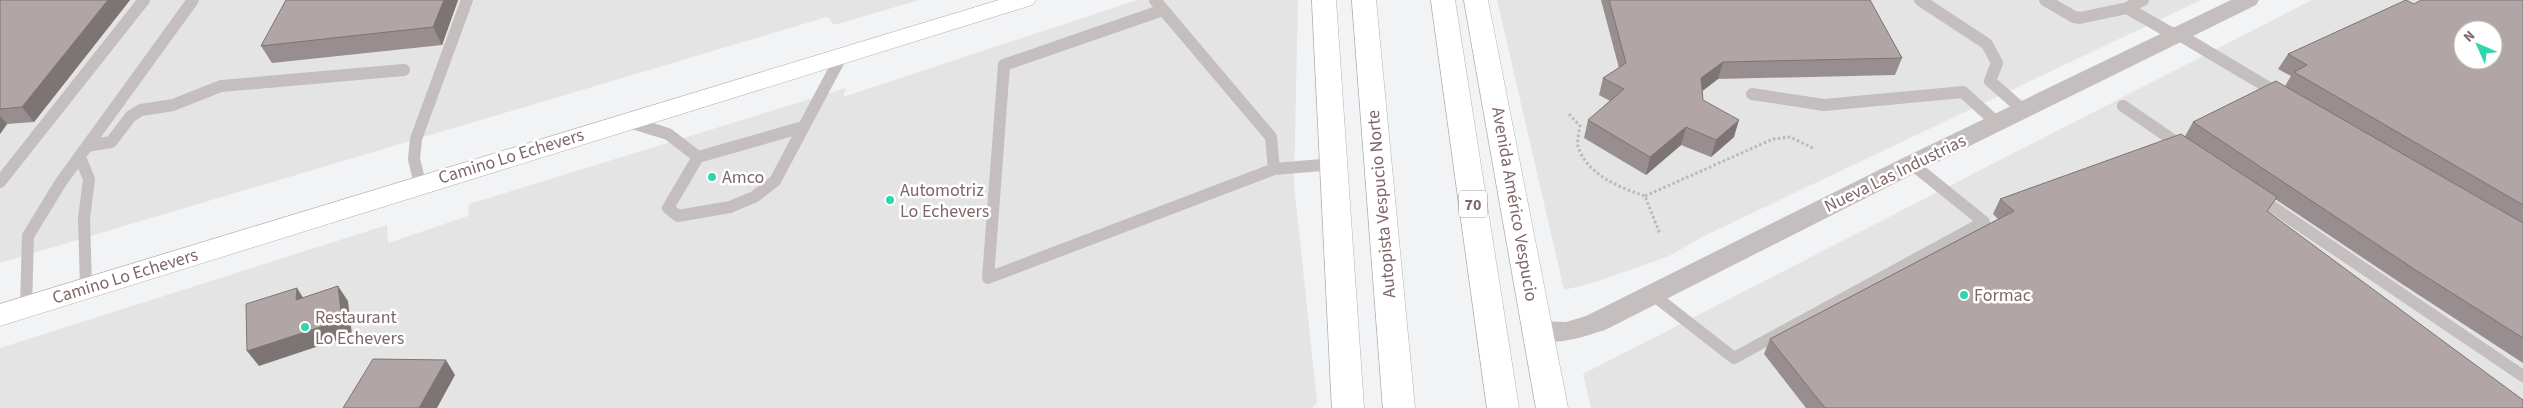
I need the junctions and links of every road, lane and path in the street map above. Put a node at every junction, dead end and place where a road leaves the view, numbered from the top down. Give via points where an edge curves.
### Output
1 (144, 0) edge
2 (193, 0) edge
3 (467, 0) edge
4 (1024, 0) edge
5 (1155, 0) edge
6 (1324, 0) edge
7 (1364, 0) edge
8 (1443, 0) edge
9 (1476, 0) edge
10 (1920, 0) edge
11 (2045, 0) edge
12 (2143, 0) edge
13 (2248, 0) edge
14 (2127, 8) junction
15 (1163, 10) junction
16 (2178, 34) junction
17 (842, 55) junction
18 (404, 70) dead end
19 (1752, 94) dead end
20 (2296, 104) edge
21 (2123, 106) dead end
22 (2023, 110) junction
23 (1569, 114) dead end
24 (626, 121) junction
25 (1997, 123) junction
26 (803, 127) junction
27 (1813, 148) dead end
28 (83, 152) junction
29 (2196, 156) edge
30 (698, 157) junction
31 (1334, 164) junction
32 (1912, 164) junction
33 (1274, 169) junction
34 (0, 182) edge
35 (420, 184) junction
36 (2245, 189) edge
37 (1645, 196) junction
38 (1660, 234) dead end
39 (86, 288) junction
40 (1652, 294) junction
41 (26, 307) junction
42 (0, 315) edge
43 (1538, 331) junction
44 (2523, 376) edge
45 (1348, 408) edge
46 (1399, 408) edge
47 (1504, 408) edge
48 (1552, 408) edge

1 - 34 lane
2 - 28 lane
3 - 35 lane via 416,139 414,159
4 - 17 main road, Camino Lo Echevers
5 - 15 lane
6 - 31 main road
7 - 46 main road, Autopista Vespucio Norte
8 - 47 main road, 70
9 - 43 main road, Avenida Américo Vespucio
10 - 22 lane via 1988,44 1997,63 1990,80
11 - 14 lane via 2080,18
12 - 14 lane
13 - 16 street, Nueva Las Industrias
14 - 16 lane
15 - 33 lane via 1271,137
15 - 33 lane via 1004,65 988,278
16 - 20 lane
16 - 22 street, Nueva Las Industrias
17 - 24 main road, Camino Lo Echevers
17 - 26 lane
18 - 28 lane via 221,86 173,105 141,110 131,116 111,142
19 - 25 lane via 1824,105 1963,92
21 - 29 lane
22 - 25 street, Nueva Las Industrias
23 - 37 path via 1580,126 1578,145 1591,167 1619,188
24 - 30 lane via 668,134
24 - 35 main road, Camino Lo Echevers
25 - 32 street, Nueva Las Industrias
26 - 30 lane
26 - 30 lane via 775,181 765,191 707,215 678,216 668,208
27 - 37 path via 1790,137 1773,139
28 - 39 lane via 89,179 84,218
28 - 41 lane via 28,236
31 - 33 lane
31 - 45 main road
32 - 40 street, Nueva Las Industrias
32 - 40 lane via 1984,222 1734,358
35 - 39 main road, Camino Lo Echevers
36 - 44 lane
37 - 38 path
39 - 41 main road, Camino Lo Echevers
40 - 43 street, Nueva Las Industrias via 1581,328 1566,332
41 - 42 main road, Camino Lo Echevers
43 - 48 main road, Avenida Américo Vespucio

